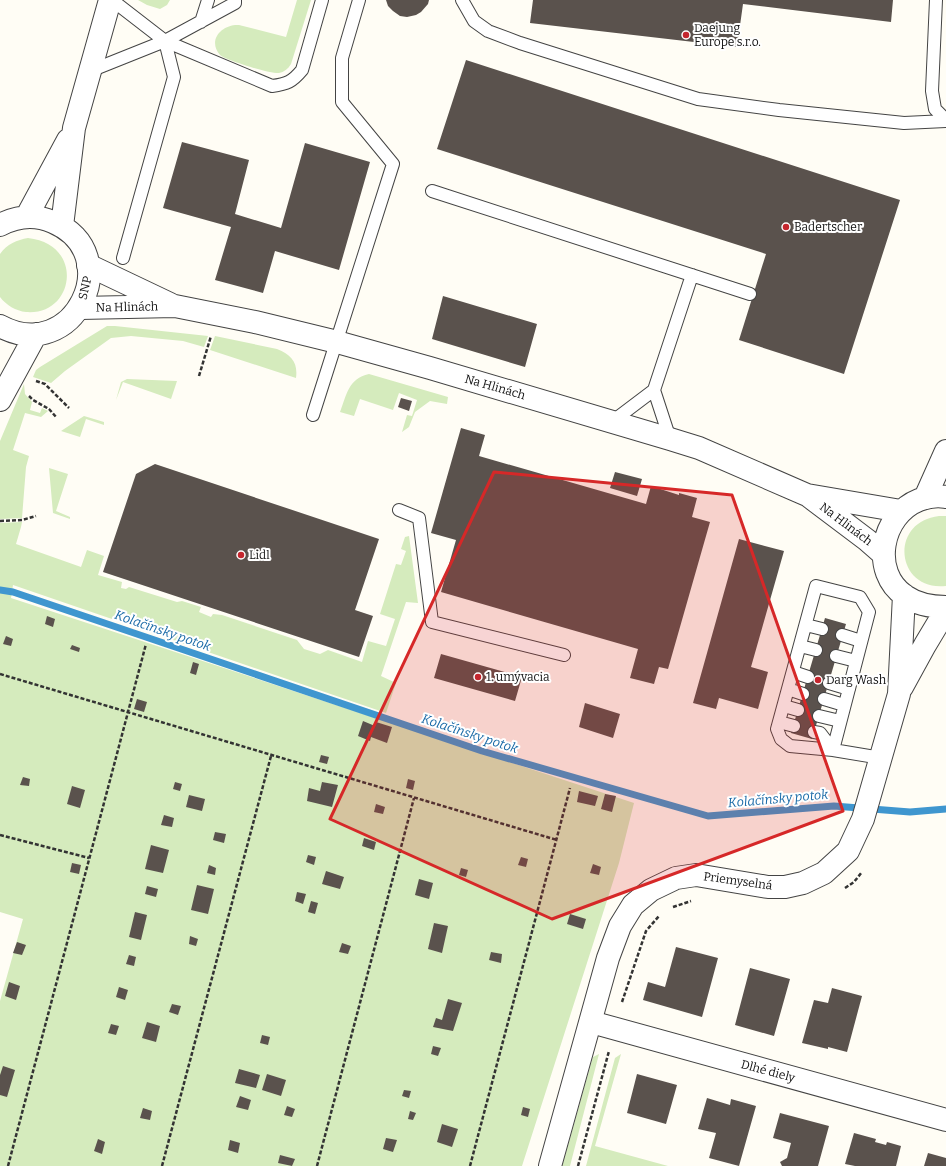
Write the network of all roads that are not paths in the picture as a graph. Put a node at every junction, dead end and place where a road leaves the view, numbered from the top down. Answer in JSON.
{"nodes":[{"id":1,"x":111,"y":0,"type":"edge"},
{"id":2,"x":208,"y":0,"type":"edge"},
{"id":3,"x":322,"y":0,"type":"edge"},
{"id":4,"x":358,"y":0,"type":"edge"},
{"id":5,"x":462,"y":0,"type":"edge"},
{"id":6,"x":936,"y":0,"type":"edge"},
{"id":7,"x":236,"y":1,"type":"edge"},
{"id":8,"x":201,"y":22,"type":"junction"},
{"id":9,"x":165,"y":41,"type":"junction"},
{"id":10,"x":90,"y":71,"type":"junction"},
{"id":11,"x":946,"y":120,"type":"edge"},
{"id":12,"x":74,"y":128,"type":"junction"},
{"id":13,"x":432,"y":190,"type":"dead end"},
{"id":14,"x":27,"y":216,"type":"junction"},
{"id":15,"x":0,"y":225,"type":"edge"},
{"id":16,"x":62,"y":226,"type":"junction"},
{"id":17,"x":123,"y":258,"type":"dead end"},
{"id":18,"x":88,"y":265,"type":"junction"},
{"id":19,"x":692,"y":275,"type":"junction"},
{"id":20,"x":750,"y":294,"type":"dead end"},
{"id":21,"x":175,"y":306,"type":"junction"},
{"id":22,"x":80,"y":308,"type":"junction"},
{"id":23,"x":0,"y":326,"type":"edge"},
{"id":24,"x":36,"y":334,"type":"junction"},
{"id":25,"x":337,"y":342,"type":"junction"},
{"id":26,"x":654,"y":390,"type":"junction"},
{"id":27,"x":0,"y":400,"type":"edge"},
{"id":28,"x":313,"y":415,"type":"dead end"},
{"id":29,"x":612,"y":422,"type":"junction"},
{"id":30,"x":670,"y":439,"type":"junction"},
{"id":31,"x":946,"y":451,"type":"edge"},
{"id":32,"x":807,"y":495,"type":"junction"},
{"id":33,"x":935,"y":498,"type":"edge"},
{"id":34,"x":399,"y":510,"type":"dead end"},
{"id":35,"x":901,"y":511,"type":"junction"},
{"id":36,"x":883,"y":554,"type":"junction"},
{"id":37,"x":904,"y":595,"type":"junction"},
{"id":38,"x":946,"y":607,"type":"edge"},
{"id":39,"x":946,"y":610,"type":"edge"},
{"id":40,"x":806,"y":625,"type":"junction"},
{"id":41,"x":822,"y":629,"type":"dead end"},
{"id":42,"x":842,"y":636,"type":"dead end"},
{"id":43,"x":861,"y":641,"type":"junction"},
{"id":44,"x":800,"y":646,"type":"junction"},
{"id":45,"x":816,"y":650,"type":"dead end"},
{"id":46,"x":564,"y":655,"type":"dead end"},
{"id":47,"x":836,"y":656,"type":"dead end"},
{"id":48,"x":856,"y":661,"type":"junction"},
{"id":49,"x":793,"y":672,"type":"junction"},
{"id":50,"x":808,"y":677,"type":"dead end"},
{"id":51,"x":829,"y":683,"type":"dead end"},
{"id":52,"x":788,"y":689,"type":"junction"},
{"id":53,"x":849,"y":689,"type":"junction"},
{"id":54,"x":803,"y":694,"type":"dead end"},
{"id":55,"x":899,"y":694,"type":"junction"},
{"id":56,"x":824,"y":699,"type":"dead end"},
{"id":57,"x":844,"y":705,"type":"junction"},
{"id":58,"x":784,"y":706,"type":"junction"},
{"id":59,"x":798,"y":710,"type":"dead end"},
{"id":60,"x":819,"y":716,"type":"dead end"},
{"id":61,"x":780,"y":722,"type":"junction"},
{"id":62,"x":840,"y":722,"type":"junction"},
{"id":63,"x":794,"y":726,"type":"dead end"},
{"id":64,"x":814,"y":732,"type":"dead end"},
{"id":65,"x":833,"y":750,"type":"junction"},
{"id":66,"x":881,"y":758,"type":"junction"},
{"id":67,"x":591,"y":1022,"type":"junction"},
{"id":68,"x":946,"y":1120,"type":"edge"},
{"id":69,"x":550,"y":1166,"type":"edge"}],
"edges":[{"from":1,"to":9,"type":"lane"},
{"from":1,"to":10,"type":"street"},
{"from":2,"to":8,"type":"lane"},
{"from":3,"to":9,"type":"lane"},
{"from":4,"to":25,"type":"lane"},
{"from":5,"to":11,"type":"lane"},
{"from":6,"to":11,"type":"lane"},
{"from":7,"to":8,"type":"lane"},
{"from":8,"to":9,"type":"lane"},
{"from":9,"to":10,"type":"lane"},
{"from":9,"to":17,"type":"lane"},
{"from":10,"to":12,"type":"street"},
{"from":12,"to":14,"type":"street"},
{"from":12,"to":16,"type":"street"},
{"from":13,"to":19,"type":"lane"},
{"from":14,"to":15,"type":"street","name":"SNP"},
{"from":14,"to":16,"type":"street","name":"SNP"},
{"from":16,"to":18,"type":"street","name":"SNP"},
{"from":18,"to":21,"type":"street","name":"Na Hlinách"},
{"from":18,"to":22,"type":"street","name":"SNP"},
{"from":19,"to":20,"type":"lane"},
{"from":19,"to":26,"type":"lane"},
{"from":21,"to":22,"type":"street","name":"Na Hlinách"},
{"from":21,"to":25,"type":"street","name":"Na Hlinách"},
{"from":22,"to":24,"type":"street","name":"SNP"},
{"from":23,"to":24,"type":"street","name":"SNP"},
{"from":24,"to":27,"type":"street"},
{"from":25,"to":28,"type":"lane"},
{"from":25,"to":29,"type":"street","name":"Na Hlinách"},
{"from":26,"to":29,"type":"lane"},
{"from":26,"to":30,"type":"lane"},
{"from":29,"to":30,"type":"street","name":"Na Hlinách"},
{"from":30,"to":32,"type":"street","name":"Na Hlinách"},
{"from":31,"to":33,"type":"street"},
{"from":32,"to":35,"type":"street","name":"Na Hlinách"},
{"from":32,"to":36,"type":"street","name":"Na Hlinách"},
{"from":33,"to":35,"type":"street"},
{"from":34,"to":46,"type":"lane"},
{"from":35,"to":36,"type":"street"},
{"from":36,"to":37,"type":"street"},
{"from":37,"to":38,"type":"street"},
{"from":37,"to":55,"type":"street","name":"Priemyselná"},
{"from":39,"to":55,"type":"street","name":"Priemyselná"},
{"from":40,"to":41,"type":"lane"},
{"from":40,"to":43,"type":"lane"},
{"from":40,"to":44,"type":"lane"},
{"from":42,"to":43,"type":"lane"},
{"from":43,"to":48,"type":"lane"},
{"from":44,"to":45,"type":"lane"},
{"from":44,"to":49,"type":"lane"},
{"from":47,"to":48,"type":"lane"},
{"from":48,"to":53,"type":"lane"},
{"from":49,"to":50,"type":"lane"},
{"from":49,"to":52,"type":"lane"},
{"from":51,"to":53,"type":"lane"},
{"from":52,"to":54,"type":"lane"},
{"from":52,"to":58,"type":"lane"},
{"from":53,"to":57,"type":"lane"},
{"from":55,"to":66,"type":"street","name":"Priemyselná"},
{"from":56,"to":57,"type":"lane"},
{"from":57,"to":62,"type":"lane"},
{"from":58,"to":59,"type":"lane"},
{"from":58,"to":61,"type":"lane"},
{"from":60,"to":62,"type":"lane"},
{"from":61,"to":63,"type":"lane"},
{"from":61,"to":65,"type":"lane"},
{"from":62,"to":65,"type":"lane"},
{"from":64,"to":65,"type":"lane"},
{"from":65,"to":66,"type":"lane"},
{"from":66,"to":67,"type":"street","name":"Priemyselná"},
{"from":67,"to":68,"type":"street","name":"Dlhé diely"},
{"from":67,"to":69,"type":"street","name":"Priemyselná"}]}
